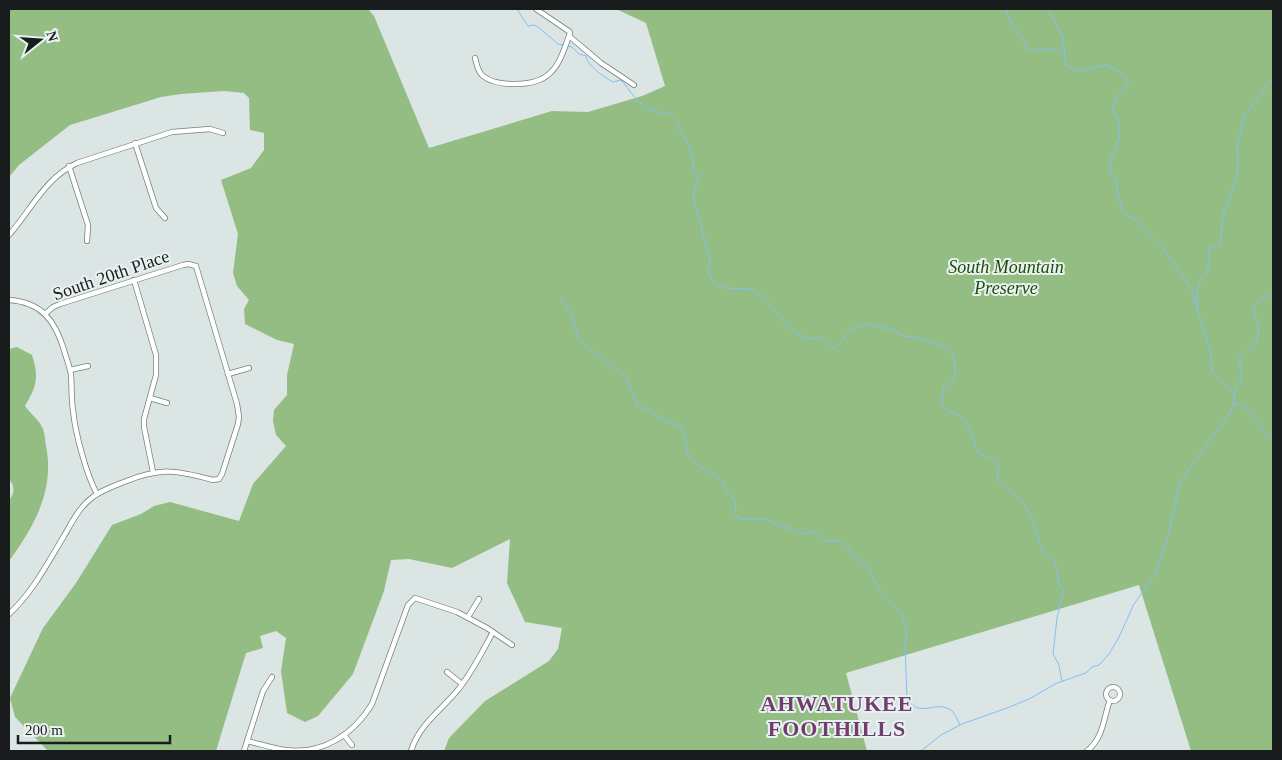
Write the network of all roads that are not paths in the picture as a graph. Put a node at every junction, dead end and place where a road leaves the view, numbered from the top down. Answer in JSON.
{"nodes":[{"id":1,"x":536,"y":9,"type":"edge"},
{"id":2,"x":569,"y":36,"type":"junction"},
{"id":3,"x":475,"y":58,"type":"dead end"},
{"id":4,"x":634,"y":85,"type":"dead end"},
{"id":5,"x":223,"y":133,"type":"dead end"},
{"id":6,"x":135,"y":143,"type":"junction"},
{"id":7,"x":69,"y":166,"type":"junction"},
{"id":8,"x":164,"y":218,"type":"dead end"},
{"id":9,"x":9,"y":235,"type":"edge"},
{"id":10,"x":87,"y":241,"type":"dead end"},
{"id":11,"x":134,"y":280,"type":"junction"},
{"id":12,"x":9,"y":300,"type":"edge"},
{"id":13,"x":45,"y":314,"type":"junction"},
{"id":14,"x":88,"y":366,"type":"dead end"},
{"id":15,"x":249,"y":368,"type":"dead end"},
{"id":16,"x":70,"y":370,"type":"junction"},
{"id":17,"x":228,"y":374,"type":"junction"},
{"id":18,"x":150,"y":398,"type":"junction"},
{"id":19,"x":167,"y":402,"type":"dead end"},
{"id":20,"x":153,"y":472,"type":"junction"},
{"id":21,"x":97,"y":494,"type":"junction"},
{"id":22,"x":479,"y":599,"type":"dead end"},
{"id":23,"x":9,"y":614,"type":"edge"},
{"id":24,"x":468,"y":617,"type":"junction"},
{"id":25,"x":493,"y":632,"type":"junction"},
{"id":26,"x":512,"y":645,"type":"dead end"},
{"id":27,"x":447,"y":672,"type":"dead end"},
{"id":28,"x":272,"y":677,"type":"dead end"},
{"id":29,"x":462,"y":684,"type":"junction"},
{"id":30,"x":1110,"y":700,"type":"dead end"},
{"id":31,"x":344,"y":735,"type":"junction"},
{"id":32,"x":247,"y":741,"type":"junction"},
{"id":33,"x":352,"y":745,"type":"dead end"},
{"id":34,"x":244,"y":751,"type":"edge"},
{"id":35,"x":411,"y":751,"type":"edge"},
{"id":36,"x":1087,"y":751,"type":"edge"}],
"edges":[{"from":1,"to":2,"type":"street"},
{"from":2,"to":3,"type":"street"},
{"from":2,"to":4,"type":"street"},
{"from":5,"to":6,"type":"street"},
{"from":6,"to":7,"type":"street"},
{"from":6,"to":8,"type":"street"},
{"from":7,"to":9,"type":"street"},
{"from":7,"to":10,"type":"street"},
{"from":11,"to":13,"type":"street","name":"South 20th Place"},
{"from":11,"to":17,"type":"street","name":"South 20th Place"},
{"from":11,"to":18,"type":"street"},
{"from":12,"to":13,"type":"street","name":"South 20th Place"},
{"from":13,"to":16,"type":"street"},
{"from":14,"to":16,"type":"street"},
{"from":15,"to":17,"type":"street"},
{"from":16,"to":21,"type":"street"},
{"from":17,"to":20,"type":"street"},
{"from":18,"to":19,"type":"street"},
{"from":18,"to":20,"type":"street"},
{"from":20,"to":21,"type":"street"},
{"from":21,"to":23,"type":"street"},
{"from":22,"to":24,"type":"street"},
{"from":24,"to":25,"type":"street"},
{"from":24,"to":31,"type":"street"},
{"from":25,"to":26,"type":"street"},
{"from":25,"to":29,"type":"street"},
{"from":27,"to":29,"type":"street"},
{"from":28,"to":32,"type":"street"},
{"from":29,"to":35,"type":"street"},
{"from":30,"to":36,"type":"street"},
{"from":31,"to":32,"type":"street"},
{"from":31,"to":33,"type":"street"},
{"from":32,"to":34,"type":"street"}]}
